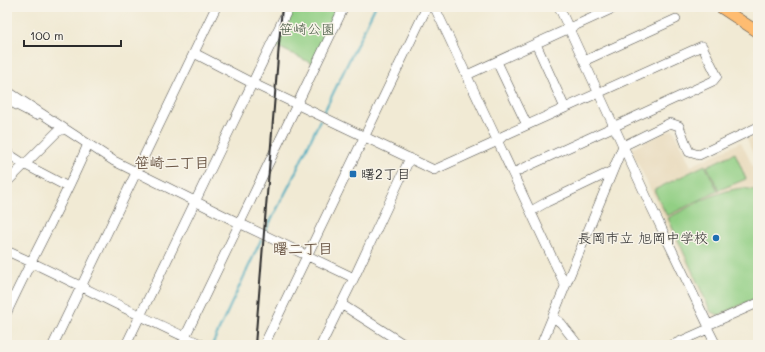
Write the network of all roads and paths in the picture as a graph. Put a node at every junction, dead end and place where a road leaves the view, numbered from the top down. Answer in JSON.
{"nodes":[{"id":1,"x":216,"y":7,"type":"edge"},
{"id":2,"x":289,"y":7,"type":"edge"},
{"id":3,"x":344,"y":7,"type":"edge"},
{"id":4,"x":427,"y":7,"type":"edge"},
{"id":5,"x":433,"y":7,"type":"edge"},
{"id":6,"x":559,"y":7,"type":"edge"},
{"id":7,"x":616,"y":7,"type":"edge"},
{"id":8,"x":722,"y":7,"type":"edge"},
{"id":9,"x":676,"y":19,"type":"dead end"},
{"id":10,"x":569,"y":28,"type":"junction"},
{"id":11,"x":758,"y":32,"type":"edge"},
{"id":12,"x":536,"y":44,"type":"junction"},
{"id":13,"x":194,"y":53,"type":"junction"},
{"id":14,"x":584,"y":61,"type":"junction"},
{"id":15,"x":497,"y":62,"type":"junction"},
{"id":16,"x":467,"y":75,"type":"junction"},
{"id":17,"x":252,"y":83,"type":"junction"},
{"id":18,"x":7,"y":91,"type":"edge"},
{"id":19,"x":599,"y":92,"type":"junction"},
{"id":20,"x":7,"y":100,"type":"edge"},
{"id":21,"x":297,"y":104,"type":"junction"},
{"id":22,"x":565,"y":108,"type":"junction"},
{"id":23,"x":56,"y":122,"type":"junction"},
{"id":24,"x":527,"y":125,"type":"junction"},
{"id":25,"x":614,"y":127,"type":"junction"},
{"id":26,"x":758,"y":127,"type":"edge"},
{"id":27,"x":64,"y":129,"type":"junction"},
{"id":28,"x":365,"y":136,"type":"junction"},
{"id":29,"x":498,"y":140,"type":"junction"},
{"id":30,"x":88,"y":144,"type":"junction"},
{"id":31,"x":623,"y":146,"type":"junction"},
{"id":32,"x":7,"y":154,"type":"edge"},
{"id":33,"x":410,"y":158,"type":"junction"},
{"id":34,"x":24,"y":164,"type":"junction"},
{"id":35,"x":612,"y":171,"type":"junction"},
{"id":36,"x":136,"y":172,"type":"junction"},
{"id":37,"x":513,"y":173,"type":"junction"},
{"id":38,"x":7,"y":182,"type":"edge"},
{"id":39,"x":68,"y":187,"type":"junction"},
{"id":40,"x":195,"y":201,"type":"junction"},
{"id":41,"x":531,"y":211,"type":"junction"},
{"id":42,"x":241,"y":224,"type":"junction"},
{"id":43,"x":7,"y":251,"type":"edge"},
{"id":44,"x":307,"y":256,"type":"junction"},
{"id":45,"x":31,"y":261,"type":"junction"},
{"id":46,"x":354,"y":278,"type":"junction"},
{"id":47,"x":565,"y":285,"type":"junction"},
{"id":48,"x":81,"y":286,"type":"junction"},
{"id":49,"x":10,"y":297,"type":"edge"},
{"id":50,"x":758,"y":303,"type":"edge"},
{"id":51,"x":341,"y":304,"type":"junction"},
{"id":52,"x":7,"y":312,"type":"edge"},
{"id":53,"x":140,"y":316,"type":"junction"},
{"id":54,"x":553,"y":317,"type":"junction"},
{"id":55,"x":708,"y":327,"type":"junction"},
{"id":56,"x":183,"y":341,"type":"edge"},
{"id":57,"x":53,"y":345,"type":"edge"},
{"id":58,"x":126,"y":345,"type":"edge"},
{"id":59,"x":203,"y":345,"type":"edge"},
{"id":60,"x":264,"y":345,"type":"edge"},
{"id":61,"x":321,"y":345,"type":"edge"},
{"id":62,"x":405,"y":345,"type":"edge"},
{"id":63,"x":541,"y":345,"type":"edge"},
{"id":64,"x":578,"y":345,"type":"edge"},
{"id":65,"x":672,"y":345,"type":"edge"},
{"id":66,"x":716,"y":345,"type":"edge"}],
"edges":[{"from":1,"to":13,"type":"street"},
{"from":2,"to":17,"type":"street"},
{"from":3,"to":21,"type":"street"},
{"from":4,"to":28,"type":"street"},
{"from":5,"to":16,"type":"street"},
{"from":6,"to":10,"type":"street"},
{"from":7,"to":10,"type":"street"},
{"from":8,"to":11,"type":"main road"},
{"from":9,"to":14,"type":"street"},
{"from":10,"to":12,"type":"street"},
{"from":10,"to":14,"type":"street"},
{"from":12,"to":15,"type":"street"},
{"from":12,"to":22,"type":"street"},
{"from":13,"to":17,"type":"street"},
{"from":13,"to":36,"type":"street"},
{"from":14,"to":19,"type":"street"},
{"from":15,"to":16,"type":"street"},
{"from":15,"to":24,"type":"street"},
{"from":16,"to":29,"type":"street"},
{"from":17,"to":21,"type":"street"},
{"from":17,"to":40,"type":"street"},
{"from":18,"to":23,"type":"street"},
{"from":19,"to":22,"type":"street"},
{"from":19,"to":25,"type":"street"},
{"from":19,"to":25,"type":"street"},
{"from":20,"to":23,"type":"street"},
{"from":21,"to":28,"type":"street"},
{"from":21,"to":42,"type":"street"},
{"from":22,"to":24,"type":"street"},
{"from":23,"to":27,"type":"street"},
{"from":24,"to":29,"type":"street"},
{"from":25,"to":31,"type":"street"},
{"from":25,"to":37,"type":"street"},
{"from":26,"to":31,"type":"street"},
{"from":27,"to":30,"type":"street"},
{"from":27,"to":34,"type":"street"},
{"from":28,"to":33,"type":"street"},
{"from":28,"to":44,"type":"street"},
{"from":29,"to":33,"type":"street"},
{"from":29,"to":37,"type":"street"},
{"from":30,"to":36,"type":"street"},
{"from":30,"to":39,"type":"street"},
{"from":31,"to":35,"type":"street"},
{"from":31,"to":55,"type":"street"},
{"from":32,"to":34,"type":"street"},
{"from":33,"to":46,"type":"street"},
{"from":34,"to":38,"type":"street"},
{"from":34,"to":39,"type":"street"},
{"from":35,"to":41,"type":"street"},
{"from":35,"to":47,"type":"street"},
{"from":36,"to":40,"type":"street"},
{"from":36,"to":48,"type":"street"},
{"from":37,"to":41,"type":"street"},
{"from":39,"to":45,"type":"street"},
{"from":40,"to":42,"type":"street"},
{"from":40,"to":53,"type":"street"},
{"from":41,"to":47,"type":"street"},
{"from":42,"to":44,"type":"street"},
{"from":42,"to":56,"type":"street"},
{"from":43,"to":45,"type":"street"},
{"from":44,"to":46,"type":"street"},
{"from":44,"to":60,"type":"street"},
{"from":45,"to":48,"type":"street"},
{"from":45,"to":49,"type":"street"},
{"from":46,"to":51,"type":"street"},
{"from":47,"to":54,"type":"street"},
{"from":48,"to":53,"type":"street"},
{"from":48,"to":57,"type":"street"},
{"from":49,"to":52,"type":"street"},
{"from":50,"to":55,"type":"street"},
{"from":51,"to":61,"type":"street"},
{"from":51,"to":62,"type":"street"},
{"from":53,"to":56,"type":"street"},
{"from":53,"to":58,"type":"street"},
{"from":54,"to":63,"type":"street"},
{"from":54,"to":64,"type":"street"},
{"from":55,"to":65,"type":"street"},
{"from":55,"to":66,"type":"street"},
{"from":56,"to":59,"type":"street"}]}
